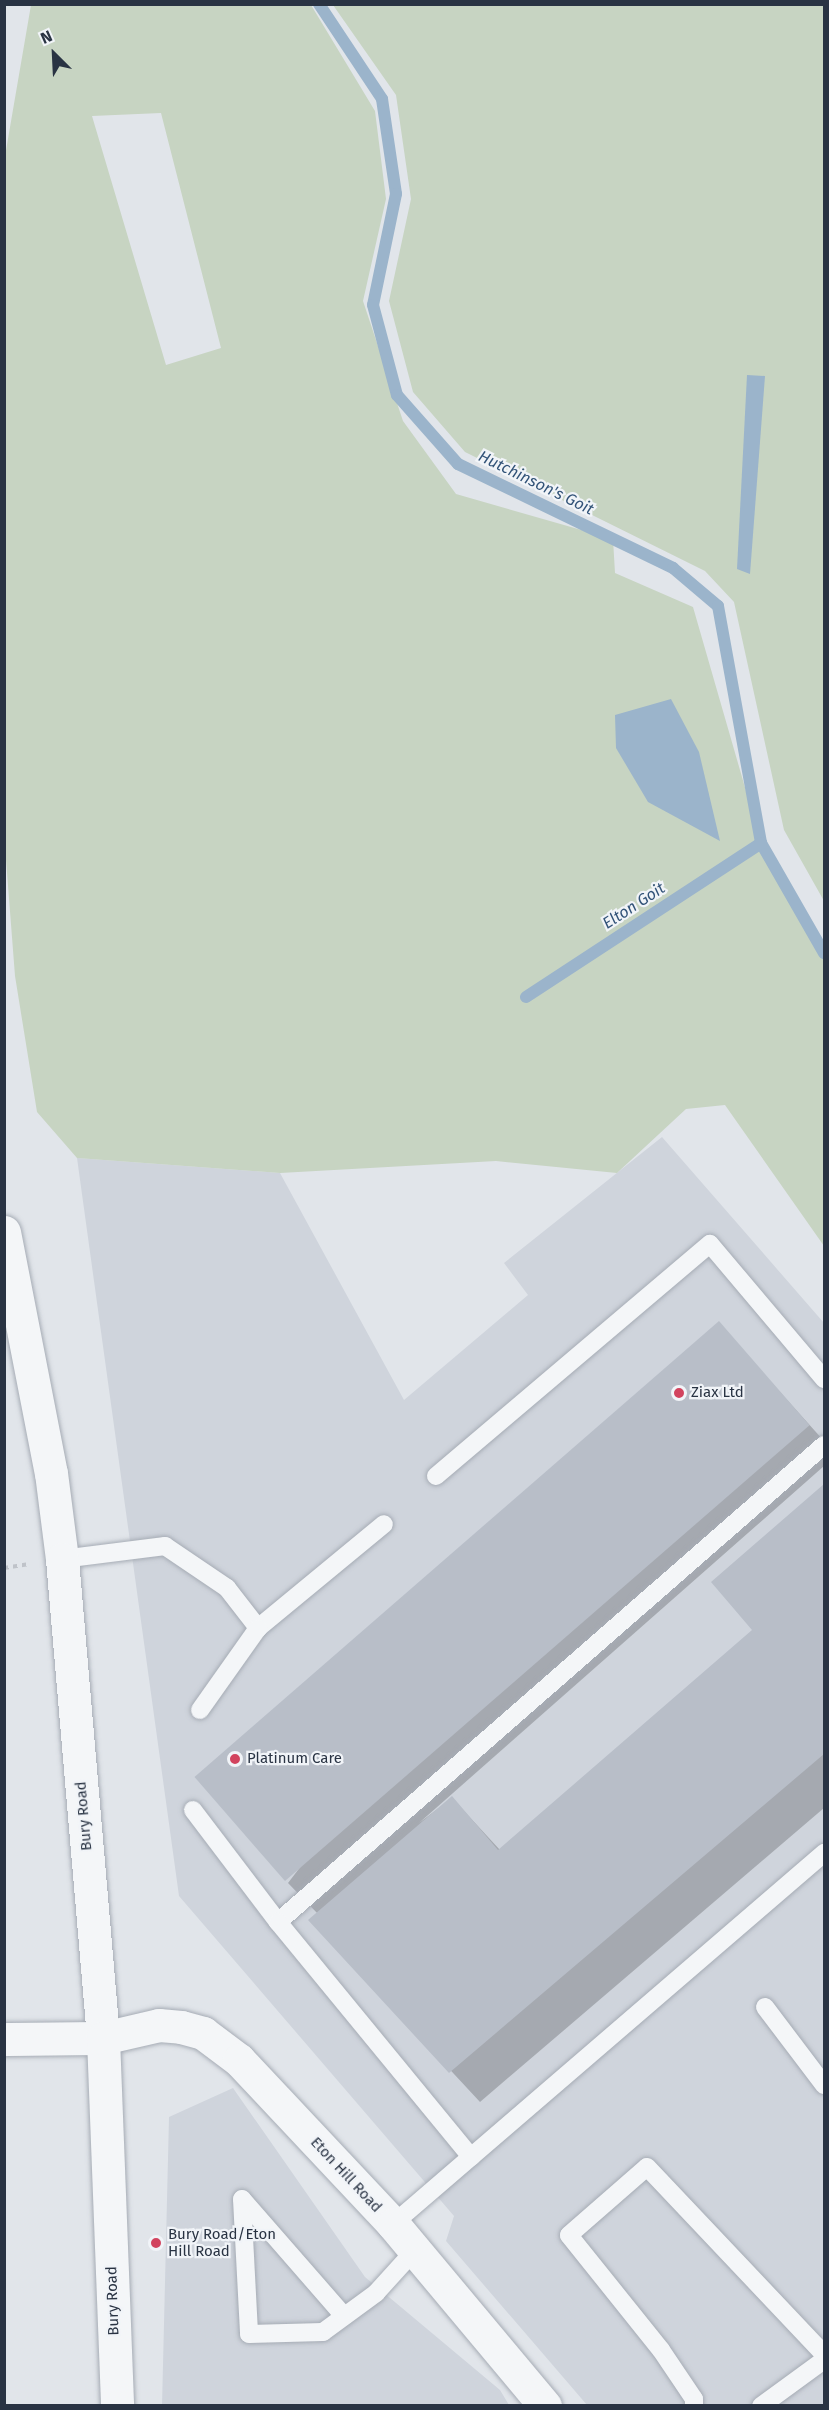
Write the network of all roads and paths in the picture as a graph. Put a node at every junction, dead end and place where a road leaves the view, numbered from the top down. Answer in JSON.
{"nodes":[{"id":1,"x":4,"y":1232,"type":"edge"},
{"id":2,"x":825,"y":1379,"type":"edge"},
{"id":3,"x":825,"y":1445,"type":"edge"},
{"id":4,"x":436,"y":1476,"type":"dead end"},
{"id":5,"x":384,"y":1524,"type":"dead end"},
{"id":6,"x":62,"y":1559,"type":"junction"},
{"id":7,"x":258,"y":1628,"type":"junction"},
{"id":8,"x":200,"y":1710,"type":"dead end"},
{"id":9,"x":194,"y":1810,"type":"dead end"},
{"id":10,"x":825,"y":1854,"type":"edge"},
{"id":11,"x":278,"y":1922,"type":"junction"},
{"id":12,"x":765,"y":2007,"type":"dead end"},
{"id":13,"x":103,"y":2038,"type":"junction"},
{"id":14,"x":4,"y":2039,"type":"edge"},
{"id":15,"x":825,"y":2085,"type":"edge"},
{"id":16,"x":471,"y":2157,"type":"junction"},
{"id":17,"x":393,"y":2224,"type":"junction"},
{"id":18,"x":415,"y":2250,"type":"junction"},
{"id":19,"x":344,"y":2316,"type":"junction"},
{"id":20,"x":825,"y":2354,"type":"edge"},
{"id":21,"x":825,"y":2360,"type":"edge"},
{"id":22,"x":117,"y":2406,"type":"edge"},
{"id":23,"x":545,"y":2406,"type":"edge"},
{"id":24,"x":694,"y":2406,"type":"edge"},
{"id":25,"x":761,"y":2406,"type":"edge"}],
"edges":[{"from":1,"to":6,"type":"street","name":"Bury Road"},
{"from":2,"to":4,"type":"lane"},
{"from":3,"to":11,"type":"lane"},
{"from":5,"to":7,"type":"lane"},
{"from":6,"to":7,"type":"lane"},
{"from":6,"to":13,"type":"street","name":"Bury Road"},
{"from":7,"to":8,"type":"lane"},
{"from":9,"to":11,"type":"lane"},
{"from":10,"to":16,"type":"lane"},
{"from":11,"to":16,"type":"lane"},
{"from":12,"to":15,"type":"lane"},
{"from":13,"to":14,"type":"street","name":"Eton Hill Road"},
{"from":13,"to":17,"type":"street","name":"Eton Hill Road"},
{"from":13,"to":22,"type":"street","name":"Bury Road"},
{"from":16,"to":17,"type":"lane"},
{"from":17,"to":18,"type":"street","name":"Eton Hill Road"},
{"from":18,"to":19,"type":"lane"},
{"from":18,"to":23,"type":"street","name":"Eton Hill Road"},
{"from":19,"to":19,"type":"lane"},
{"from":20,"to":24,"type":"lane"},
{"from":21,"to":25,"type":"lane"}]}
